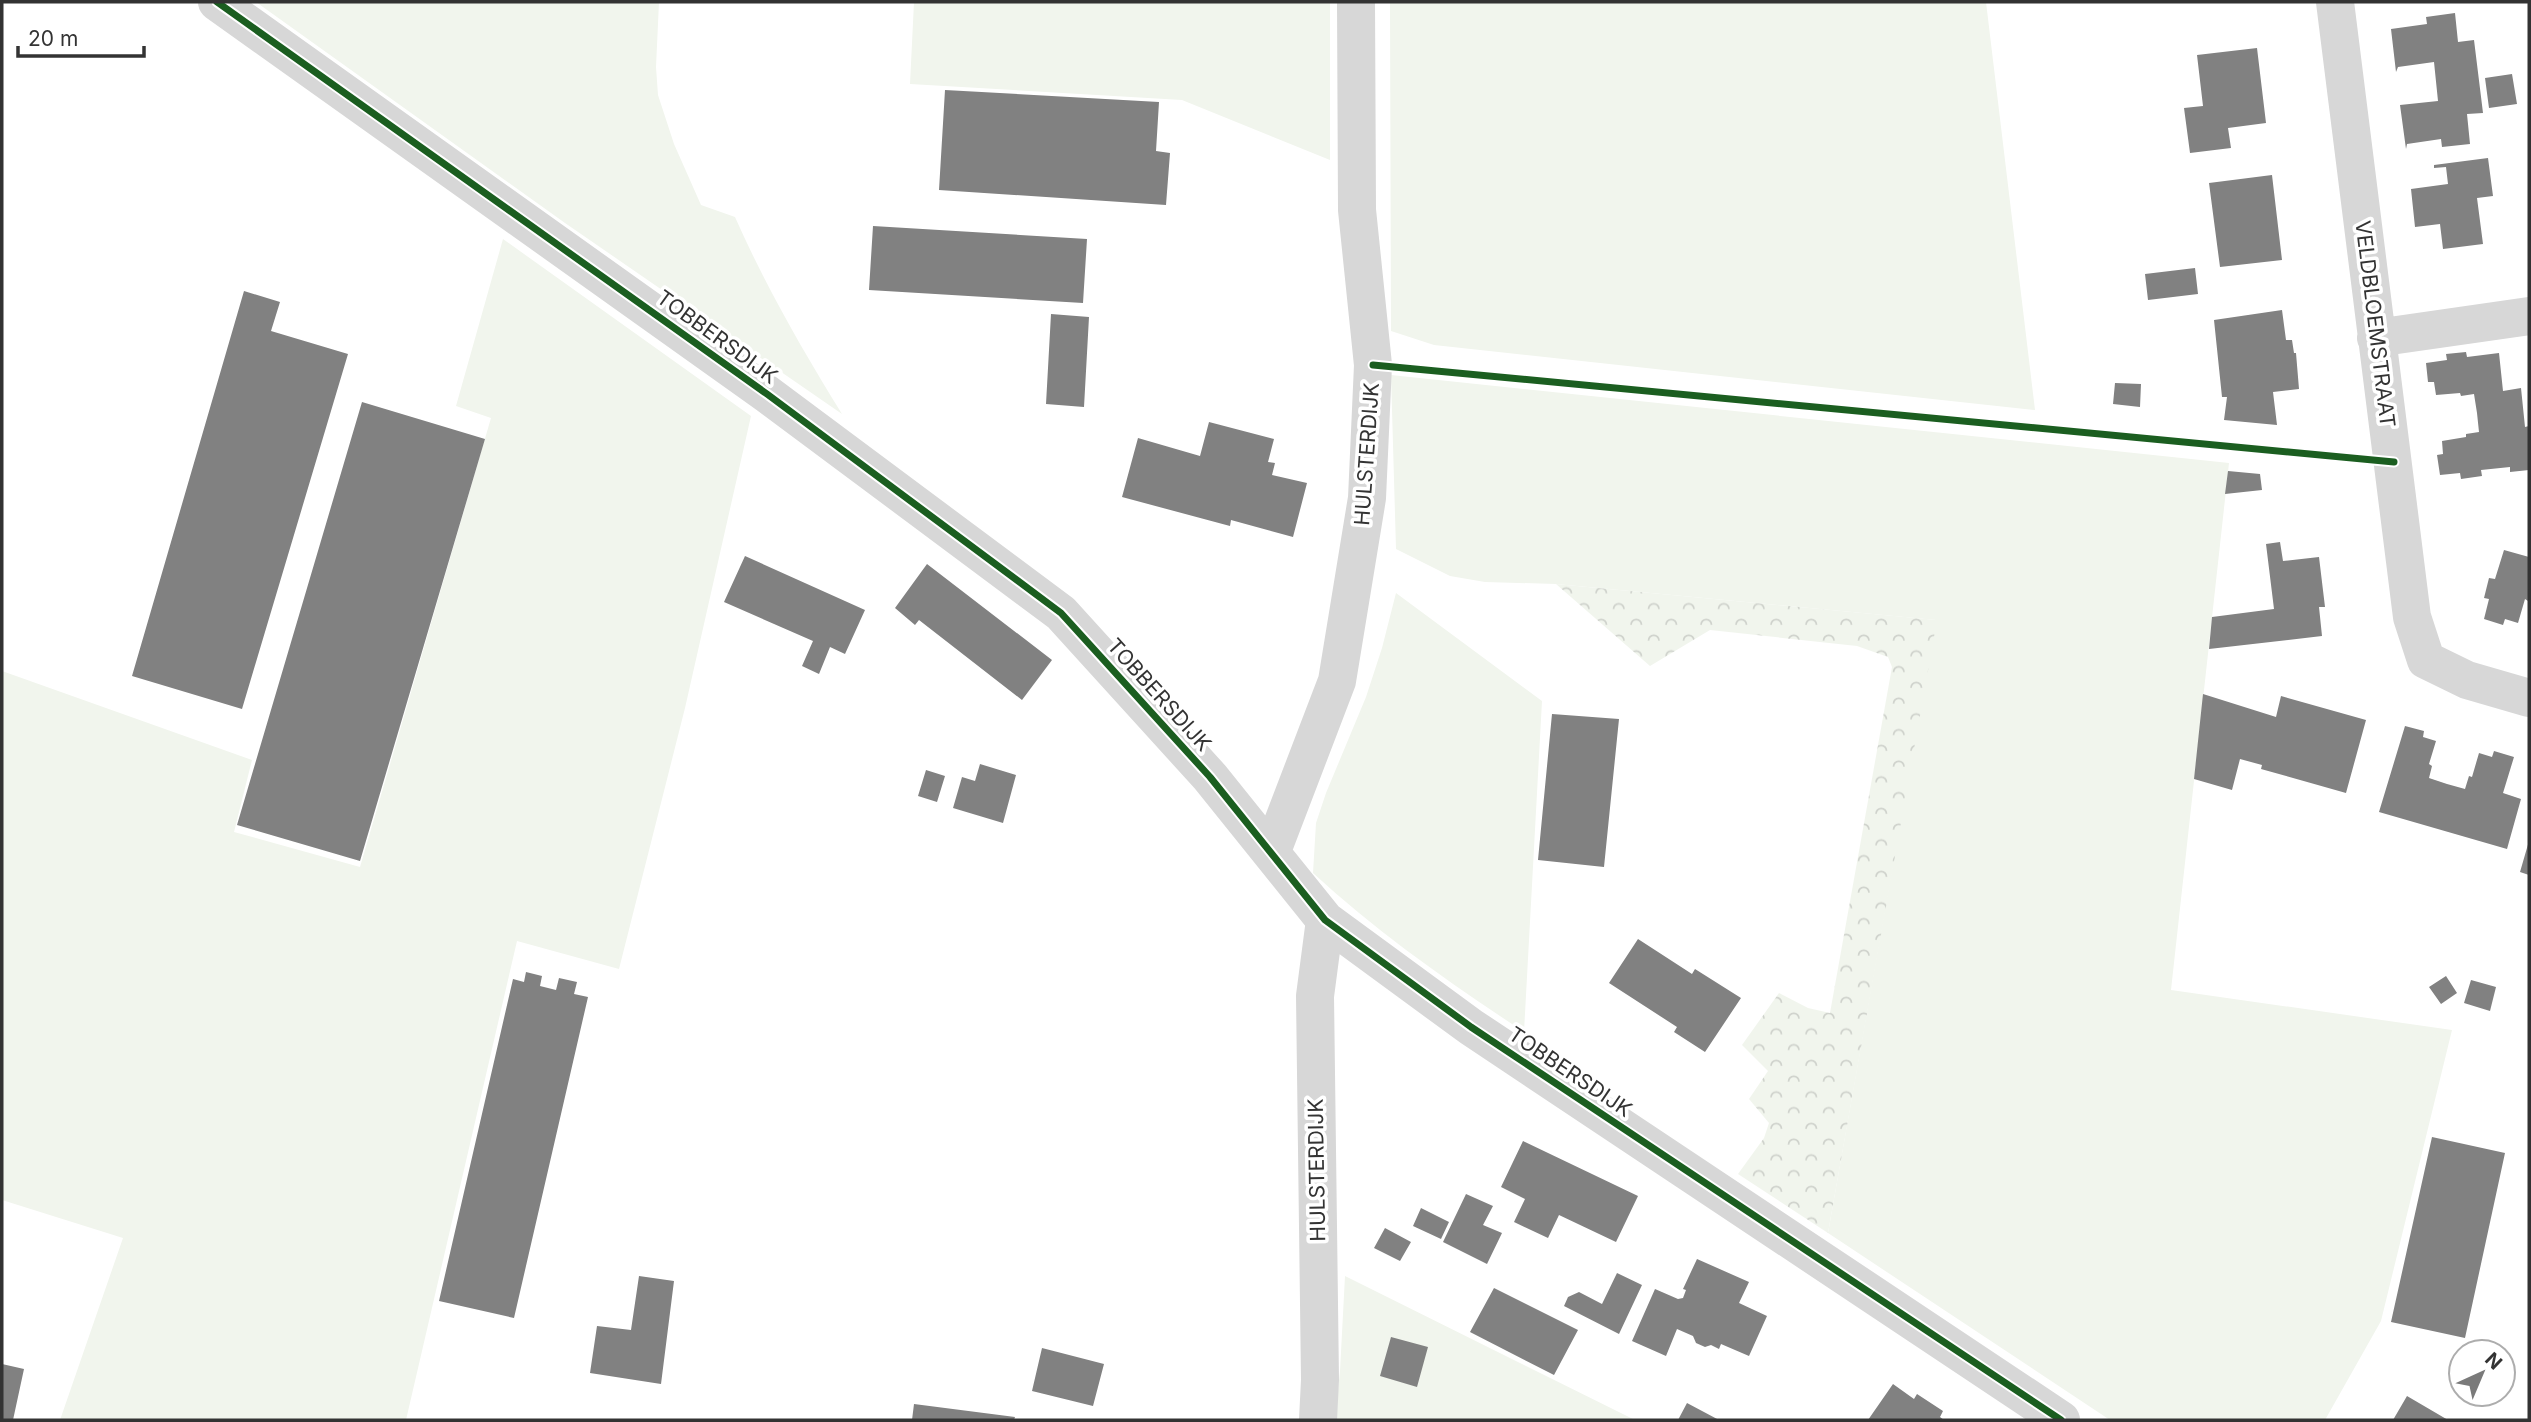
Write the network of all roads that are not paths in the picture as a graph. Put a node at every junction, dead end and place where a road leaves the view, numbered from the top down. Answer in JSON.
{"nodes":[{"id":1,"x":217,"y":2,"type":"edge"},
{"id":2,"x":1356,"y":2,"type":"edge"},
{"id":3,"x":2335,"y":2,"type":"edge"},
{"id":4,"x":2529,"y":316,"type":"edge"},
{"id":5,"x":2376,"y":338,"type":"junction"},
{"id":6,"x":2529,"y":698,"type":"edge"},
{"id":7,"x":1272,"y":851,"type":"junction"},
{"id":8,"x":1325,"y":920,"type":"junction"},
{"id":9,"x":2046,"y":1416,"type":"edge"},
{"id":10,"x":1318,"y":1420,"type":"edge"}],
"edges":[{"from":1,"to":7,"type":"street","name":"TOBBERSDIJK"},
{"from":2,"to":7,"type":"street","name":"HULSTERDIJK"},
{"from":3,"to":5,"type":"street","name":"VELDBLOEMSTRAAT"},
{"from":4,"to":5,"type":"street"},
{"from":5,"to":6,"type":"street","name":"VELDBLOEMSTRAAT"},
{"from":7,"to":8,"type":"street","name":"TOBBERSDIJK"},
{"from":8,"to":9,"type":"street","name":"TOBBERSDIJK"},
{"from":8,"to":10,"type":"street","name":"HULSTERDIJK"}]}
